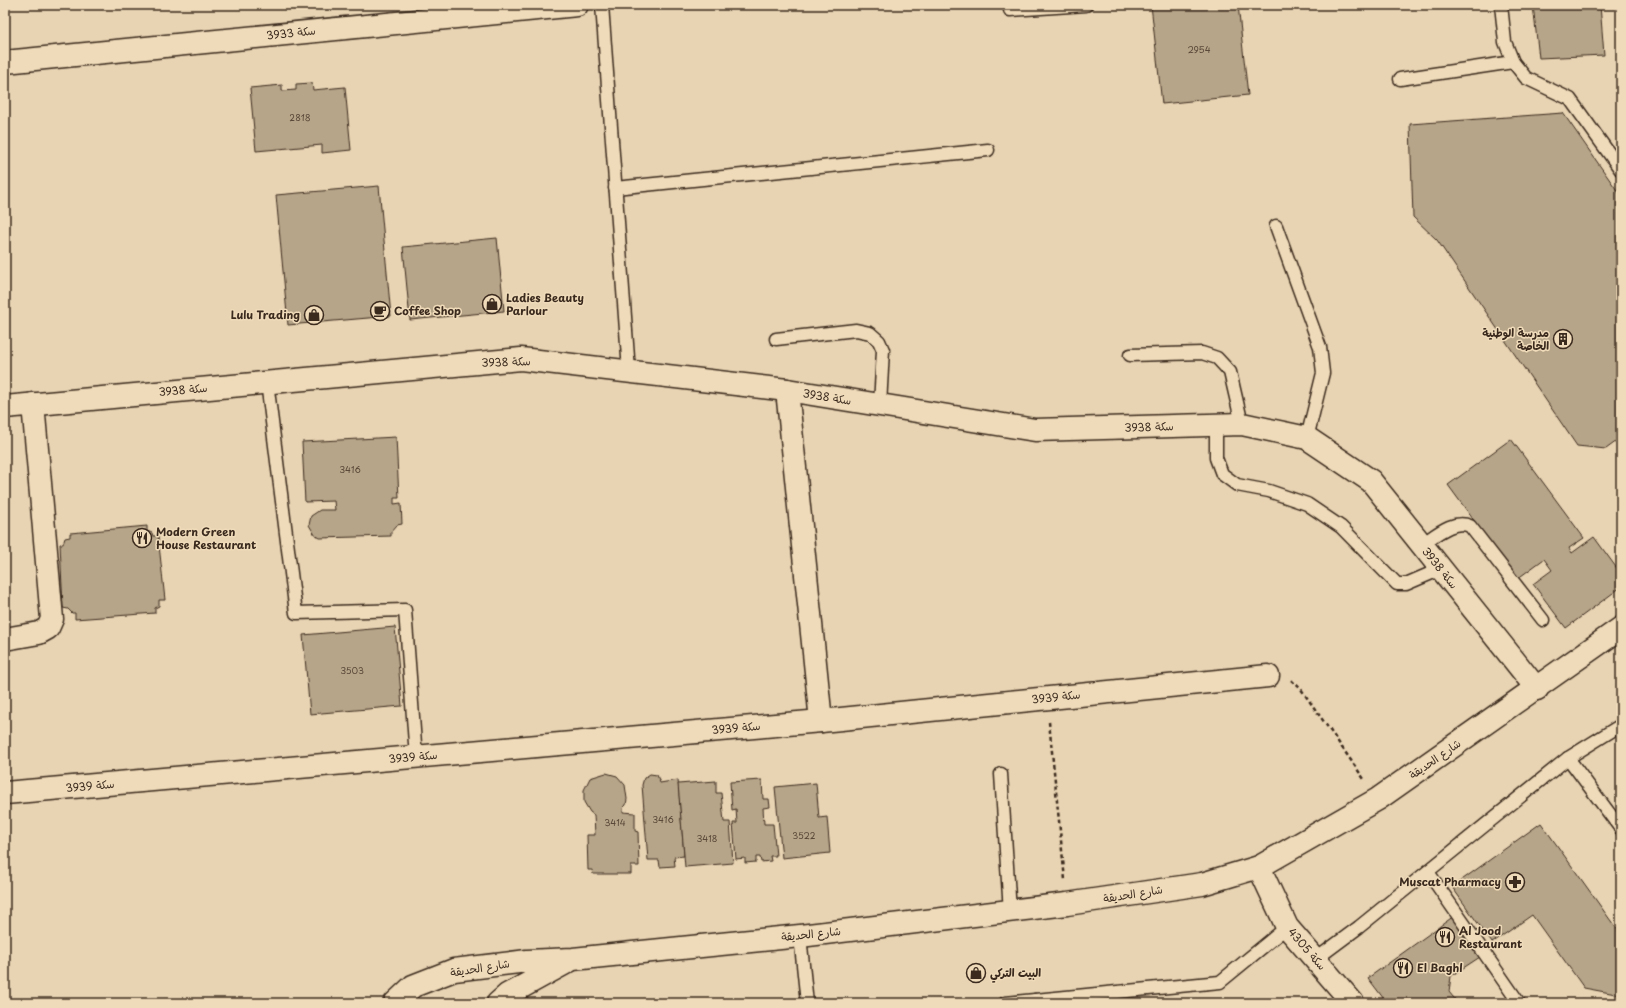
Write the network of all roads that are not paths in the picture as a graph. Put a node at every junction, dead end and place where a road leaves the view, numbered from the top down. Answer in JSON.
{"nodes":[{"id":1,"x":577,"y":5,"type":"edge"},
{"id":2,"x":602,"y":5,"type":"edge"},
{"id":3,"x":1086,"y":5,"type":"edge"},
{"id":4,"x":1501,"y":5,"type":"edge"},
{"id":5,"x":1010,"y":10,"type":"dead end"},
{"id":6,"x":5,"y":62,"type":"edge"},
{"id":7,"x":1513,"y":62,"type":"junction"},
{"id":8,"x":1400,"y":79,"type":"dead end"},
{"id":9,"x":988,"y":150,"type":"dead end"},
{"id":10,"x":1621,"y":170,"type":"edge"},
{"id":11,"x":616,"y":188,"type":"junction"},
{"id":12,"x":1276,"y":226,"type":"dead end"},
{"id":13,"x":776,"y":339,"type":"dead end"},
{"id":14,"x":1130,"y":355,"type":"dead end"},
{"id":15,"x":629,"y":371,"type":"junction"},
{"id":16,"x":267,"y":382,"type":"junction"},
{"id":17,"x":786,"y":390,"type":"junction"},
{"id":18,"x":33,"y":404,"type":"junction"},
{"id":19,"x":880,"y":405,"type":"junction"},
{"id":20,"x":5,"y":407,"type":"edge"},
{"id":21,"x":1242,"y":424,"type":"junction"},
{"id":22,"x":1216,"y":425,"type":"junction"},
{"id":23,"x":1306,"y":438,"type":"junction"},
{"id":24,"x":1422,"y":544,"type":"junction"},
{"id":25,"x":1441,"y":569,"type":"junction"},
{"id":26,"x":1543,"y":620,"type":"dead end"},
{"id":27,"x":1621,"y":628,"type":"edge"},
{"id":28,"x":5,"y":639,"type":"edge"},
{"id":29,"x":1268,"y":676,"type":"road end"},
{"id":30,"x":1537,"y":688,"type":"junction"},
{"id":31,"x":821,"y":720,"type":"junction"},
{"id":32,"x":1621,"y":725,"type":"edge"},
{"id":33,"x":416,"y":757,"type":"junction"},
{"id":34,"x":1568,"y":758,"type":"junction"},
{"id":35,"x":1001,"y":774,"type":"dead end"},
{"id":36,"x":5,"y":793,"type":"edge"},
{"id":37,"x":1621,"y":829,"type":"edge"},
{"id":38,"x":1259,"y":867,"type":"junction"},
{"id":39,"x":1428,"y":872,"type":"junction"},
{"id":40,"x":1010,"y":912,"type":"junction"},
{"id":41,"x":1287,"y":927,"type":"junction"},
{"id":42,"x":800,"y":936,"type":"junction"},
{"id":43,"x":573,"y":958,"type":"junction"},
{"id":44,"x":1316,"y":959,"type":"junction"},
{"id":45,"x":1036,"y":1002,"type":"edge"},
{"id":46,"x":1350,"y":1002,"type":"edge"},
{"id":47,"x":395,"y":1003,"type":"edge"},
{"id":48,"x":498,"y":1003,"type":"edge"},
{"id":49,"x":807,"y":1003,"type":"edge"},
{"id":50,"x":1005,"y":1003,"type":"edge"},
{"id":51,"x":1519,"y":1003,"type":"edge"}],
"edges":[{"from":1,"to":6,"type":"street","name":"سكة 3933"},
{"from":2,"to":11,"type":"lane"},
{"from":3,"to":5,"type":"lane"},
{"from":4,"to":7,"type":"lane"},
{"from":7,"to":8,"type":"lane"},
{"from":7,"to":10,"type":"lane"},
{"from":9,"to":11,"type":"lane"},
{"from":11,"to":15,"type":"lane"},
{"from":12,"to":23,"type":"lane"},
{"from":13,"to":19,"type":"lane"},
{"from":14,"to":21,"type":"lane"},
{"from":15,"to":16,"type":"street","name":"سكة 3938"},
{"from":15,"to":17,"type":"street","name":"سكة 3938"},
{"from":16,"to":18,"type":"street","name":"سكة 3938"},
{"from":16,"to":33,"type":"lane"},
{"from":17,"to":19,"type":"street","name":"سكة 3938"},
{"from":17,"to":31,"type":"street"},
{"from":18,"to":20,"type":"street","name":"سكة 3938"},
{"from":18,"to":28,"type":"street"},
{"from":19,"to":22,"type":"street","name":"سكة 3938"},
{"from":21,"to":22,"type":"street","name":"سكة 3938"},
{"from":21,"to":23,"type":"street","name":"سكة 3938"},
{"from":22,"to":25,"type":"lane"},
{"from":23,"to":24,"type":"street","name":"سكة 3938"},
{"from":24,"to":25,"type":"street","name":"سكة 3938"},
{"from":24,"to":26,"type":"lane"},
{"from":25,"to":30,"type":"street","name":"سكة 3938"},
{"from":27,"to":30,"type":"street","name":"شارع الحديقة"},
{"from":29,"to":31,"type":"street","name":"سكة 3939"},
{"from":30,"to":38,"type":"street","name":"شارع الحديقة"},
{"from":31,"to":33,"type":"street","name":"سكة 3939"},
{"from":32,"to":34,"type":"lane"},
{"from":33,"to":36,"type":"street","name":"سكة 3939"},
{"from":34,"to":37,"type":"lane"},
{"from":34,"to":39,"type":"lane"},
{"from":35,"to":40,"type":"lane"},
{"from":38,"to":40,"type":"street","name":"شارع الحديقة"},
{"from":38,"to":41,"type":"street","name":"سكة 4305"},
{"from":39,"to":44,"type":"lane"},
{"from":39,"to":51,"type":"lane"},
{"from":40,"to":42,"type":"street","name":"شارع الحديقة"},
{"from":41,"to":44,"type":"street","name":"سكة 4305"},
{"from":41,"to":45,"type":"lane"},
{"from":42,"to":43,"type":"street","name":"شارع الحديقة"},
{"from":42,"to":49,"type":"lane"},
{"from":43,"to":47,"type":"street","name":"شارع الحديقة"},
{"from":43,"to":48,"type":"street","name":"شارع الحديقة"},
{"from":44,"to":46,"type":"street","name":"سكة 4305"},
{"from":45,"to":50,"type":"lane"}]}
